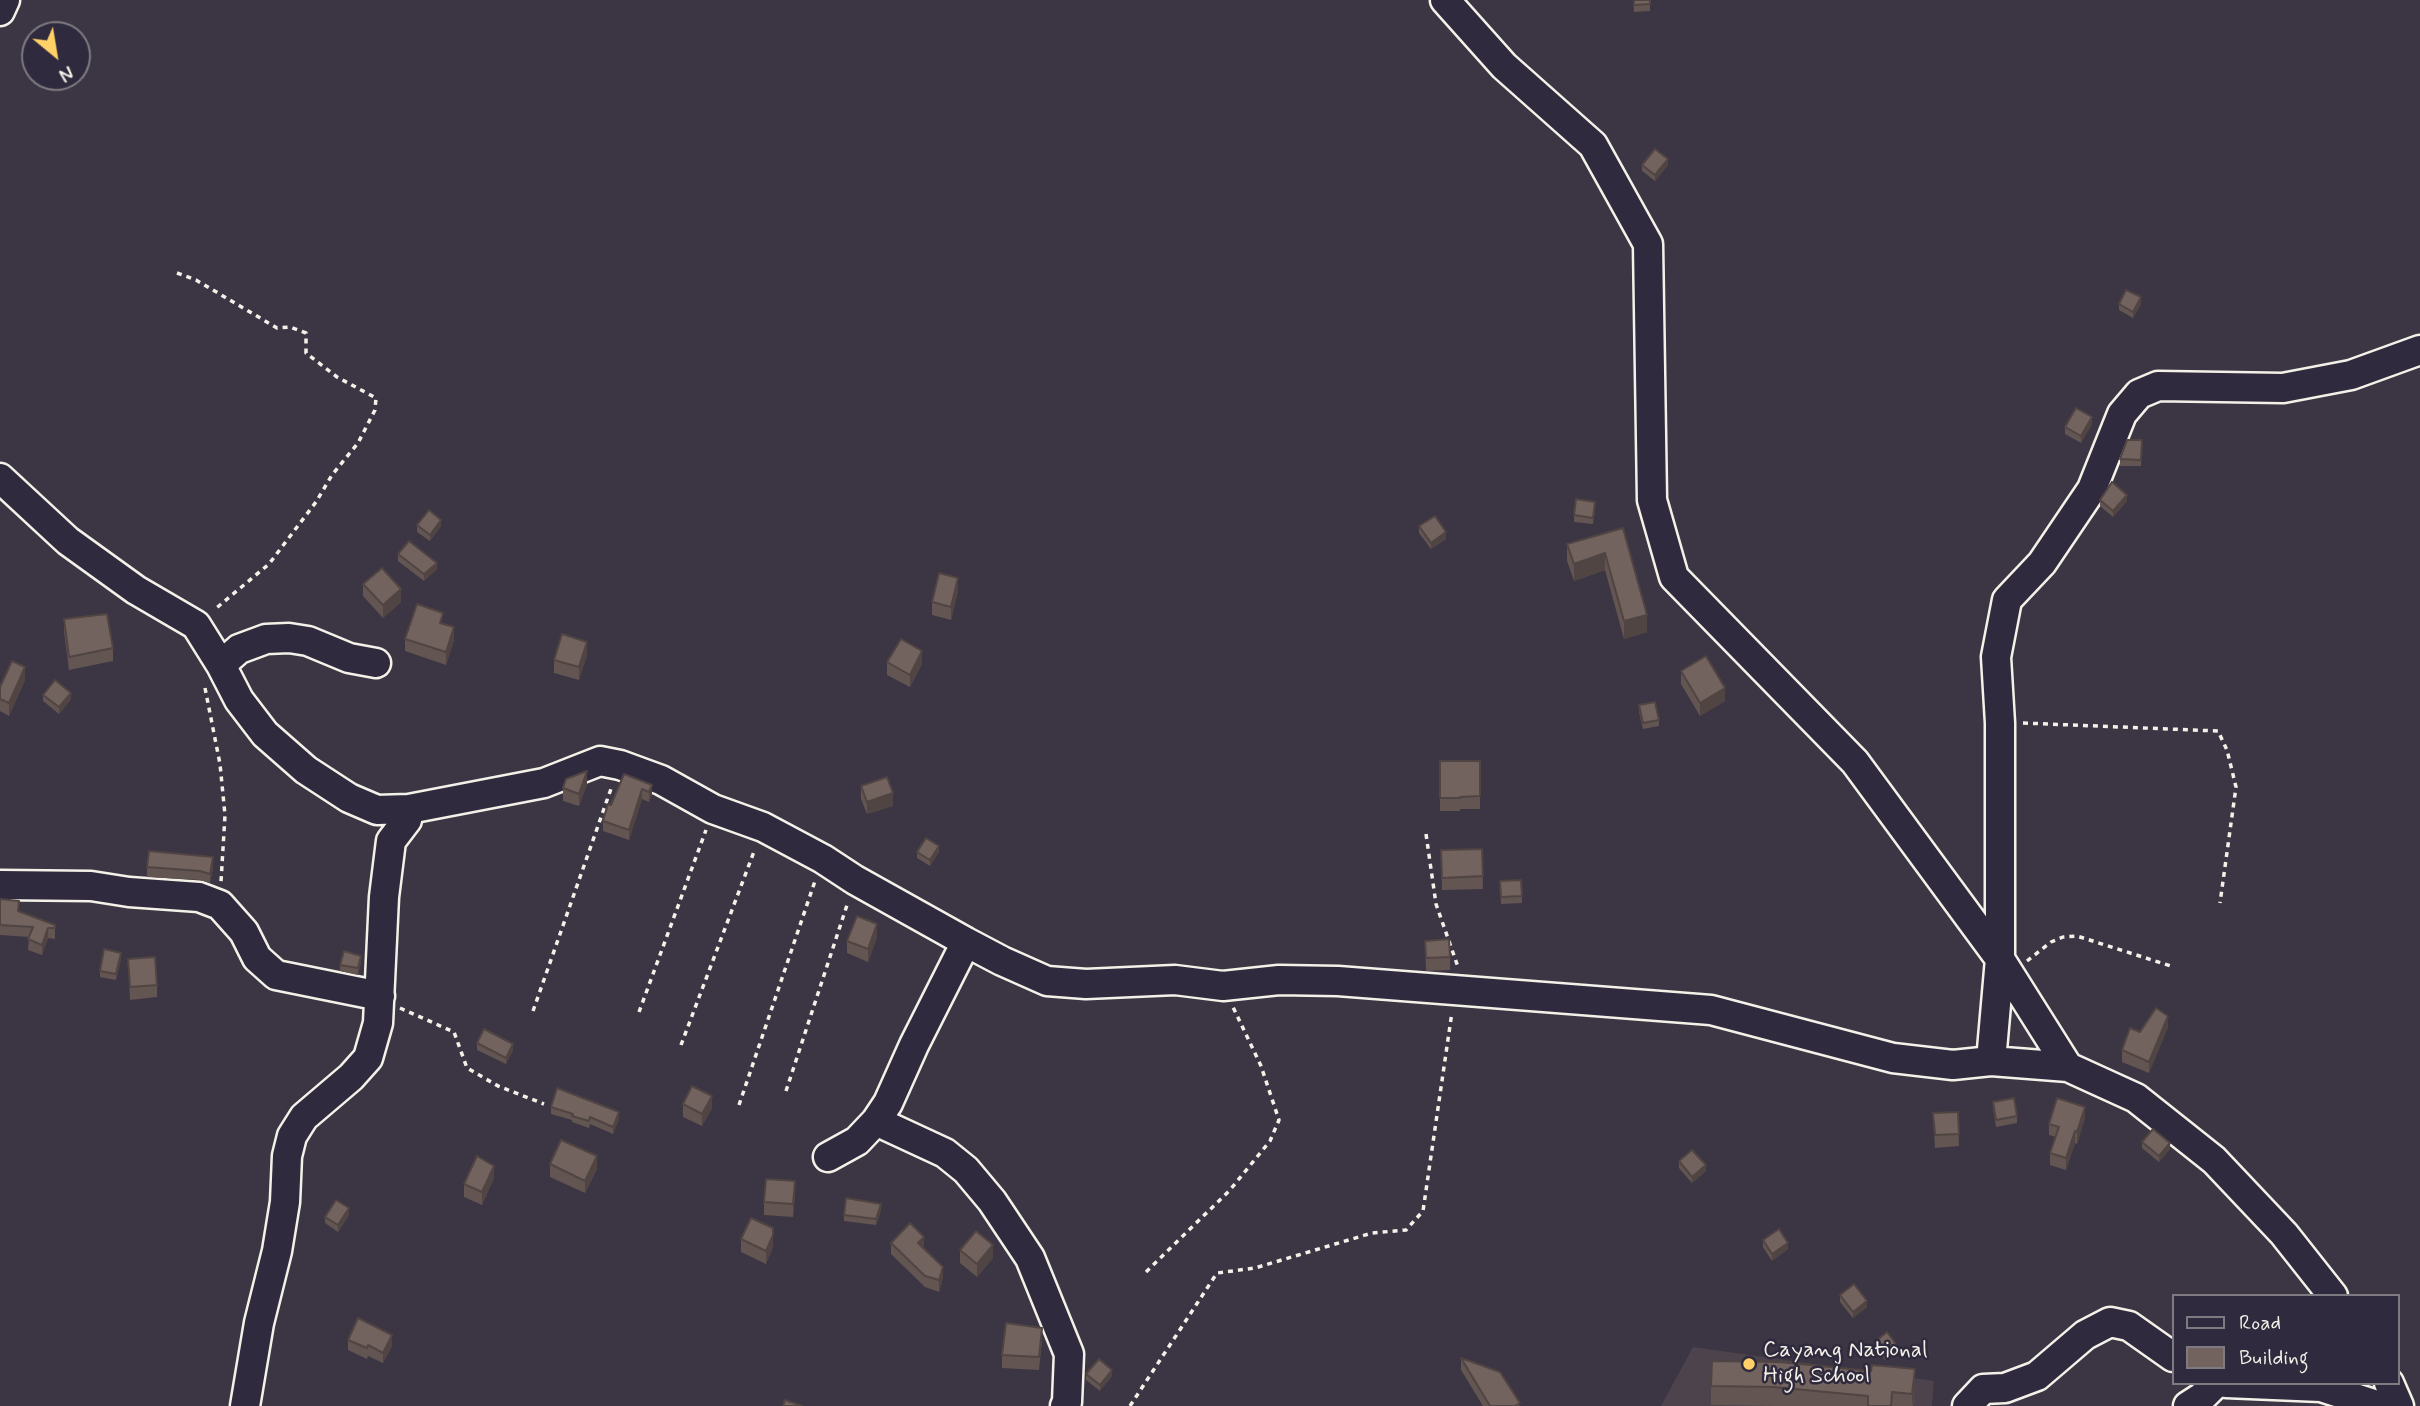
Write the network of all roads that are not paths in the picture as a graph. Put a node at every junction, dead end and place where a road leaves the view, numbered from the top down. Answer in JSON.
{"nodes":[{"id":1,"x":5,"y":0,"type":"edge"},
{"id":2,"x":1445,"y":0,"type":"edge"},
{"id":3,"x":0,"y":10,"type":"edge"},
{"id":4,"x":2420,"y":350,"type":"edge"},
{"id":5,"x":0,"y":478,"type":"edge"},
{"id":6,"x":376,"y":663,"type":"dead end"},
{"id":7,"x":212,"y":672,"type":"junction"},
{"id":8,"x":409,"y":809,"type":"junction"},
{"id":9,"x":0,"y":885,"type":"edge"},
{"id":10,"x":966,"y":942,"type":"junction"},
{"id":11,"x":2005,"y":967,"type":"junction"},
{"id":12,"x":380,"y":996,"type":"junction"},
{"id":13,"x":1991,"y":1061,"type":"junction"},
{"id":14,"x":2068,"y":1067,"type":"junction"},
{"id":15,"x":876,"y":1121,"type":"junction"},
{"id":16,"x":828,"y":1157,"type":"dead end"},
{"id":17,"x":2331,"y":1294,"type":"edge"},
{"id":18,"x":2172,"y":1356,"type":"edge"},
{"id":19,"x":2214,"y":1385,"type":"edge"},
{"id":20,"x":2274,"y":1385,"type":"edge"},
{"id":21,"x":2390,"y":1385,"type":"edge"},
{"id":22,"x":245,"y":1406,"type":"edge"},
{"id":23,"x":1065,"y":1406,"type":"edge"},
{"id":24,"x":1967,"y":1406,"type":"edge"},
{"id":25,"x":2188,"y":1406,"type":"edge"},
{"id":26,"x":2380,"y":1406,"type":"edge"},
{"id":27,"x":2399,"y":1406,"type":"edge"}],
"edges":[{"from":1,"to":3,"type":"street"},
{"from":2,"to":11,"type":"street"},
{"from":4,"to":11,"type":"street"},
{"from":5,"to":7,"type":"street"},
{"from":6,"to":7,"type":"street"},
{"from":7,"to":8,"type":"street"},
{"from":8,"to":10,"type":"street"},
{"from":8,"to":12,"type":"street"},
{"from":9,"to":12,"type":"street"},
{"from":10,"to":13,"type":"street"},
{"from":10,"to":15,"type":"street"},
{"from":11,"to":13,"type":"street"},
{"from":11,"to":14,"type":"street"},
{"from":12,"to":22,"type":"street"},
{"from":13,"to":14,"type":"street"},
{"from":14,"to":17,"type":"street"},
{"from":15,"to":16,"type":"street"},
{"from":15,"to":23,"type":"street"},
{"from":18,"to":24,"type":"street"},
{"from":19,"to":25,"type":"street"},
{"from":20,"to":26,"type":"street"},
{"from":21,"to":27,"type":"street"}]}
